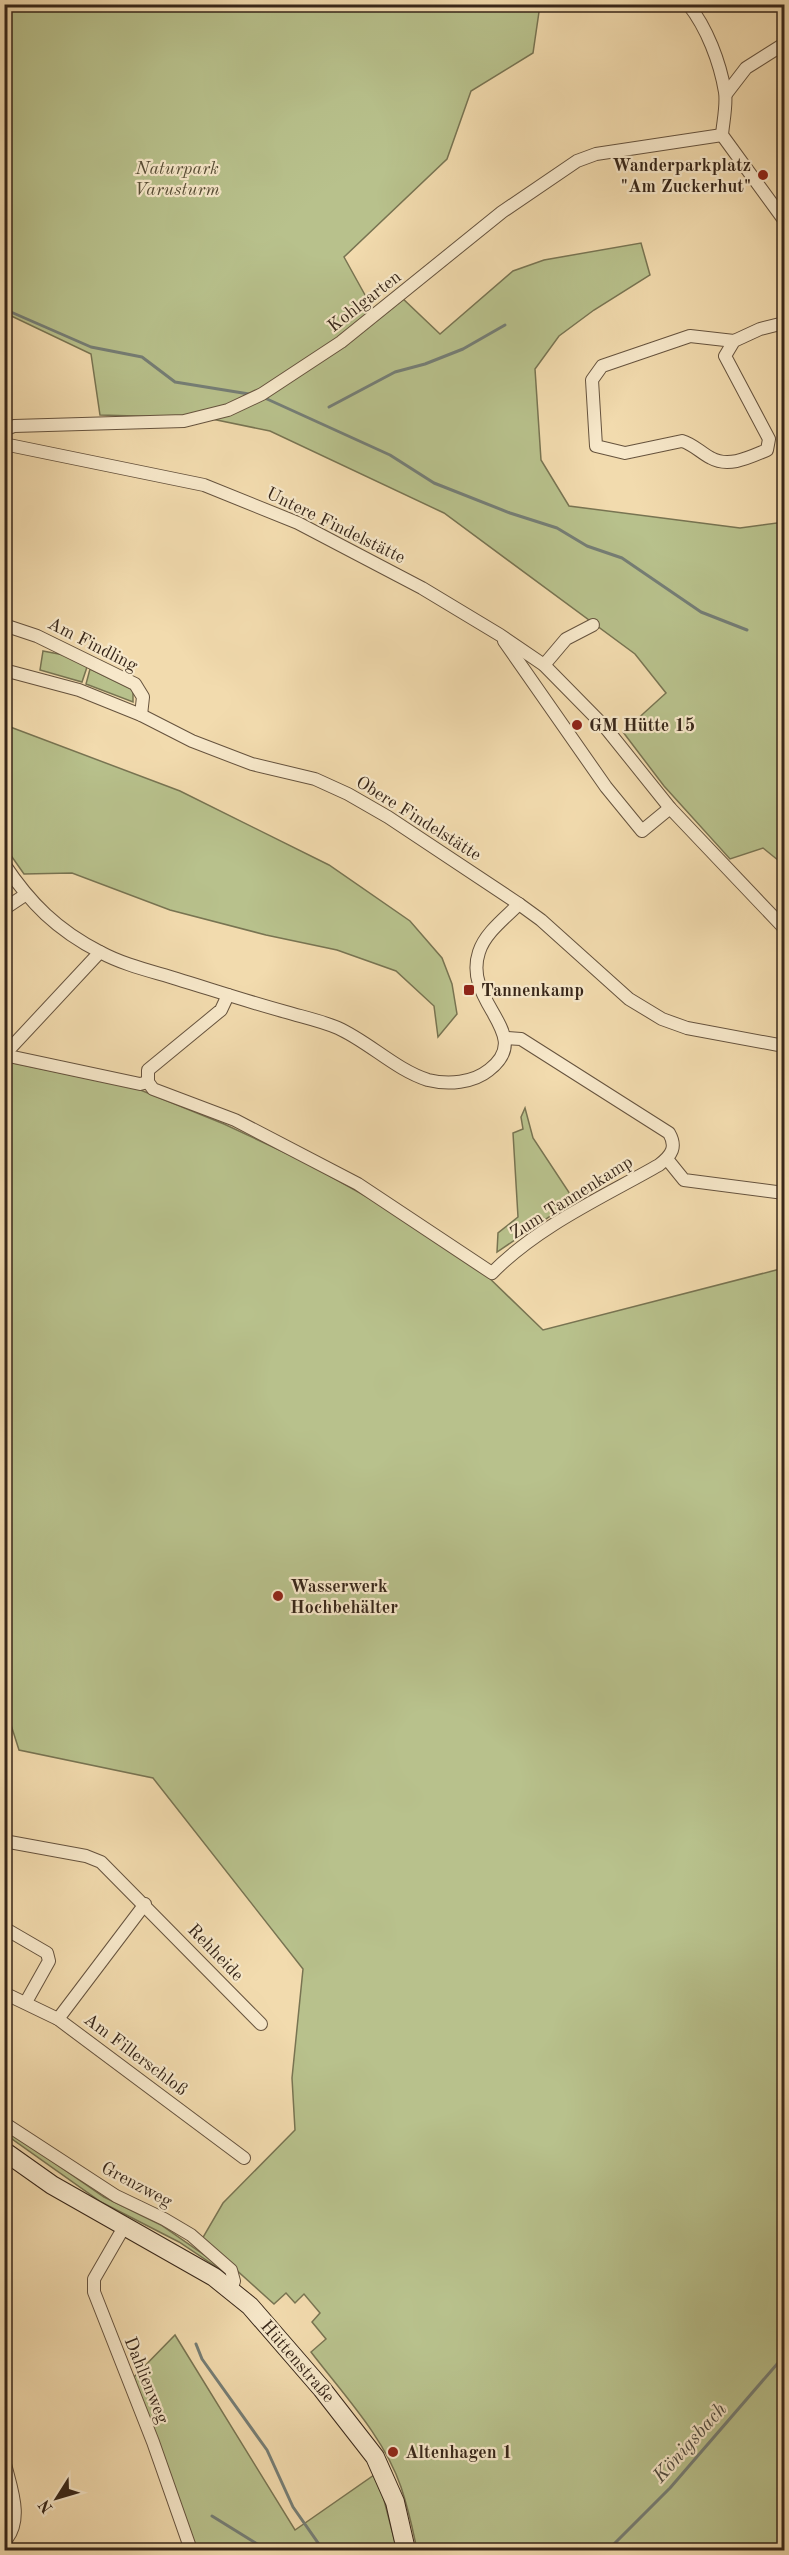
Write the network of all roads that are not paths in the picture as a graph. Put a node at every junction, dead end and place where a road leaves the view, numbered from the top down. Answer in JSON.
{"nodes":[{"id":1,"x":688,"y":4,"type":"edge"},
{"id":2,"x":784,"y":44,"type":"edge"},
{"id":3,"x":726,"y":94,"type":"junction"},
{"id":4,"x":722,"y":135,"type":"junction"},
{"id":5,"x":784,"y":220,"type":"edge"},
{"id":6,"x":784,"y":323,"type":"edge"},
{"id":7,"x":734,"y":341,"type":"junction"},
{"id":8,"x":4,"y":430,"type":"edge"},
{"id":9,"x":4,"y":444,"type":"edge"},
{"id":10,"x":4,"y":625,"type":"edge"},
{"id":11,"x":592,"y":625,"type":"dead end"},
{"id":12,"x":500,"y":635,"type":"junction"},
{"id":13,"x":544,"y":665,"type":"junction"},
{"id":14,"x":4,"y":670,"type":"edge"},
{"id":15,"x":141,"y":715,"type":"junction"},
{"id":16,"x":670,"y":808,"type":"junction"},
{"id":17,"x":4,"y":864,"type":"edge"},
{"id":18,"x":25,"y":895,"type":"junction"},
{"id":19,"x":519,"y":904,"type":"junction"},
{"id":20,"x":4,"y":909,"type":"edge"},
{"id":21,"x":784,"y":927,"type":"edge"},
{"id":22,"x":100,"y":952,"type":"junction"},
{"id":23,"x":228,"y":995,"type":"junction"},
{"id":24,"x":506,"y":1038,"type":"junction"},
{"id":25,"x":784,"y":1046,"type":"edge"},
{"id":26,"x":4,"y":1055,"type":"edge"},
{"id":27,"x":148,"y":1082,"type":"junction"},
{"id":28,"x":667,"y":1159,"type":"junction"},
{"id":29,"x":784,"y":1193,"type":"edge"},
{"id":30,"x":4,"y":1841,"type":"edge"},
{"id":31,"x":145,"y":1904,"type":"junction"},
{"id":32,"x":4,"y":1929,"type":"edge"},
{"id":33,"x":4,"y":1993,"type":"edge"},
{"id":34,"x":26,"y":2002,"type":"junction"},
{"id":35,"x":58,"y":2019,"type":"junction"},
{"id":36,"x":261,"y":2024,"type":"dead end"},
{"id":37,"x":4,"y":2123,"type":"edge"},
{"id":38,"x":4,"y":2151,"type":"edge"},
{"id":39,"x":244,"y":2158,"type":"dead end"},
{"id":40,"x":124,"y":2227,"type":"junction"},
{"id":41,"x":231,"y":2290,"type":"junction"},
{"id":42,"x":4,"y":2460,"type":"edge"},
{"id":43,"x":4,"y":2542,"type":"edge"},
{"id":44,"x":191,"y":2550,"type":"edge"},
{"id":45,"x":406,"y":2550,"type":"edge"}],
"edges":[{"from":1,"to":3,"type":"street"},
{"from":2,"to":3,"type":"street"},
{"from":3,"to":4,"type":"street"},
{"from":4,"to":5,"type":"street"},
{"from":4,"to":8,"type":"street","name":"Kohlgarten"},
{"from":6,"to":7,"type":"street"},
{"from":7,"to":7,"type":"street"},
{"from":9,"to":12,"type":"street","name":"Untere Findelstätte"},
{"from":10,"to":15,"type":"street","name":"Am Findling"},
{"from":11,"to":13,"type":"street"},
{"from":12,"to":13,"type":"street","name":"Untere Findelstätte"},
{"from":12,"to":16,"type":"street","name":"Untere Findelstätte"},
{"from":13,"to":16,"type":"street","name":"Untere Findelstätte"},
{"from":14,"to":15,"type":"street","name":"Obere Findelstätte"},
{"from":15,"to":19,"type":"street","name":"Obere Findelstätte"},
{"from":16,"to":21,"type":"street","name":"Untere Findelstätte"},
{"from":17,"to":18,"type":"street"},
{"from":18,"to":20,"type":"street"},
{"from":18,"to":22,"type":"street"},
{"from":19,"to":24,"type":"street"},
{"from":19,"to":25,"type":"street","name":"Obere Findelstätte"},
{"from":22,"to":23,"type":"street"},
{"from":22,"to":26,"type":"street","name":"Zum Tannenkamp"},
{"from":23,"to":24,"type":"street"},
{"from":23,"to":27,"type":"street"},
{"from":24,"to":28,"type":"street"},
{"from":26,"to":27,"type":"street","name":"Zum Tannenkamp"},
{"from":27,"to":28,"type":"street","name":"Zum Tannenkamp"},
{"from":28,"to":29,"type":"street"},
{"from":30,"to":31,"type":"street","name":"Rehheide"},
{"from":31,"to":35,"type":"street"},
{"from":31,"to":36,"type":"street","name":"Rehheide"},
{"from":32,"to":34,"type":"street"},
{"from":33,"to":34,"type":"street","name":"Am Fillerschloß"},
{"from":34,"to":35,"type":"street","name":"Am Fillerschloß"},
{"from":35,"to":39,"type":"street","name":"Am Fillerschloß"},
{"from":37,"to":41,"type":"street","name":"Grenzweg"},
{"from":38,"to":40,"type":"main road","name":"Hüttenstraße"},
{"from":40,"to":41,"type":"main road","name":"Hüttenstraße"},
{"from":40,"to":44,"type":"street","name":"Dahlienweg"},
{"from":41,"to":45,"type":"main road","name":"Hüttenstraße"},
{"from":42,"to":43,"type":"street"}]}
